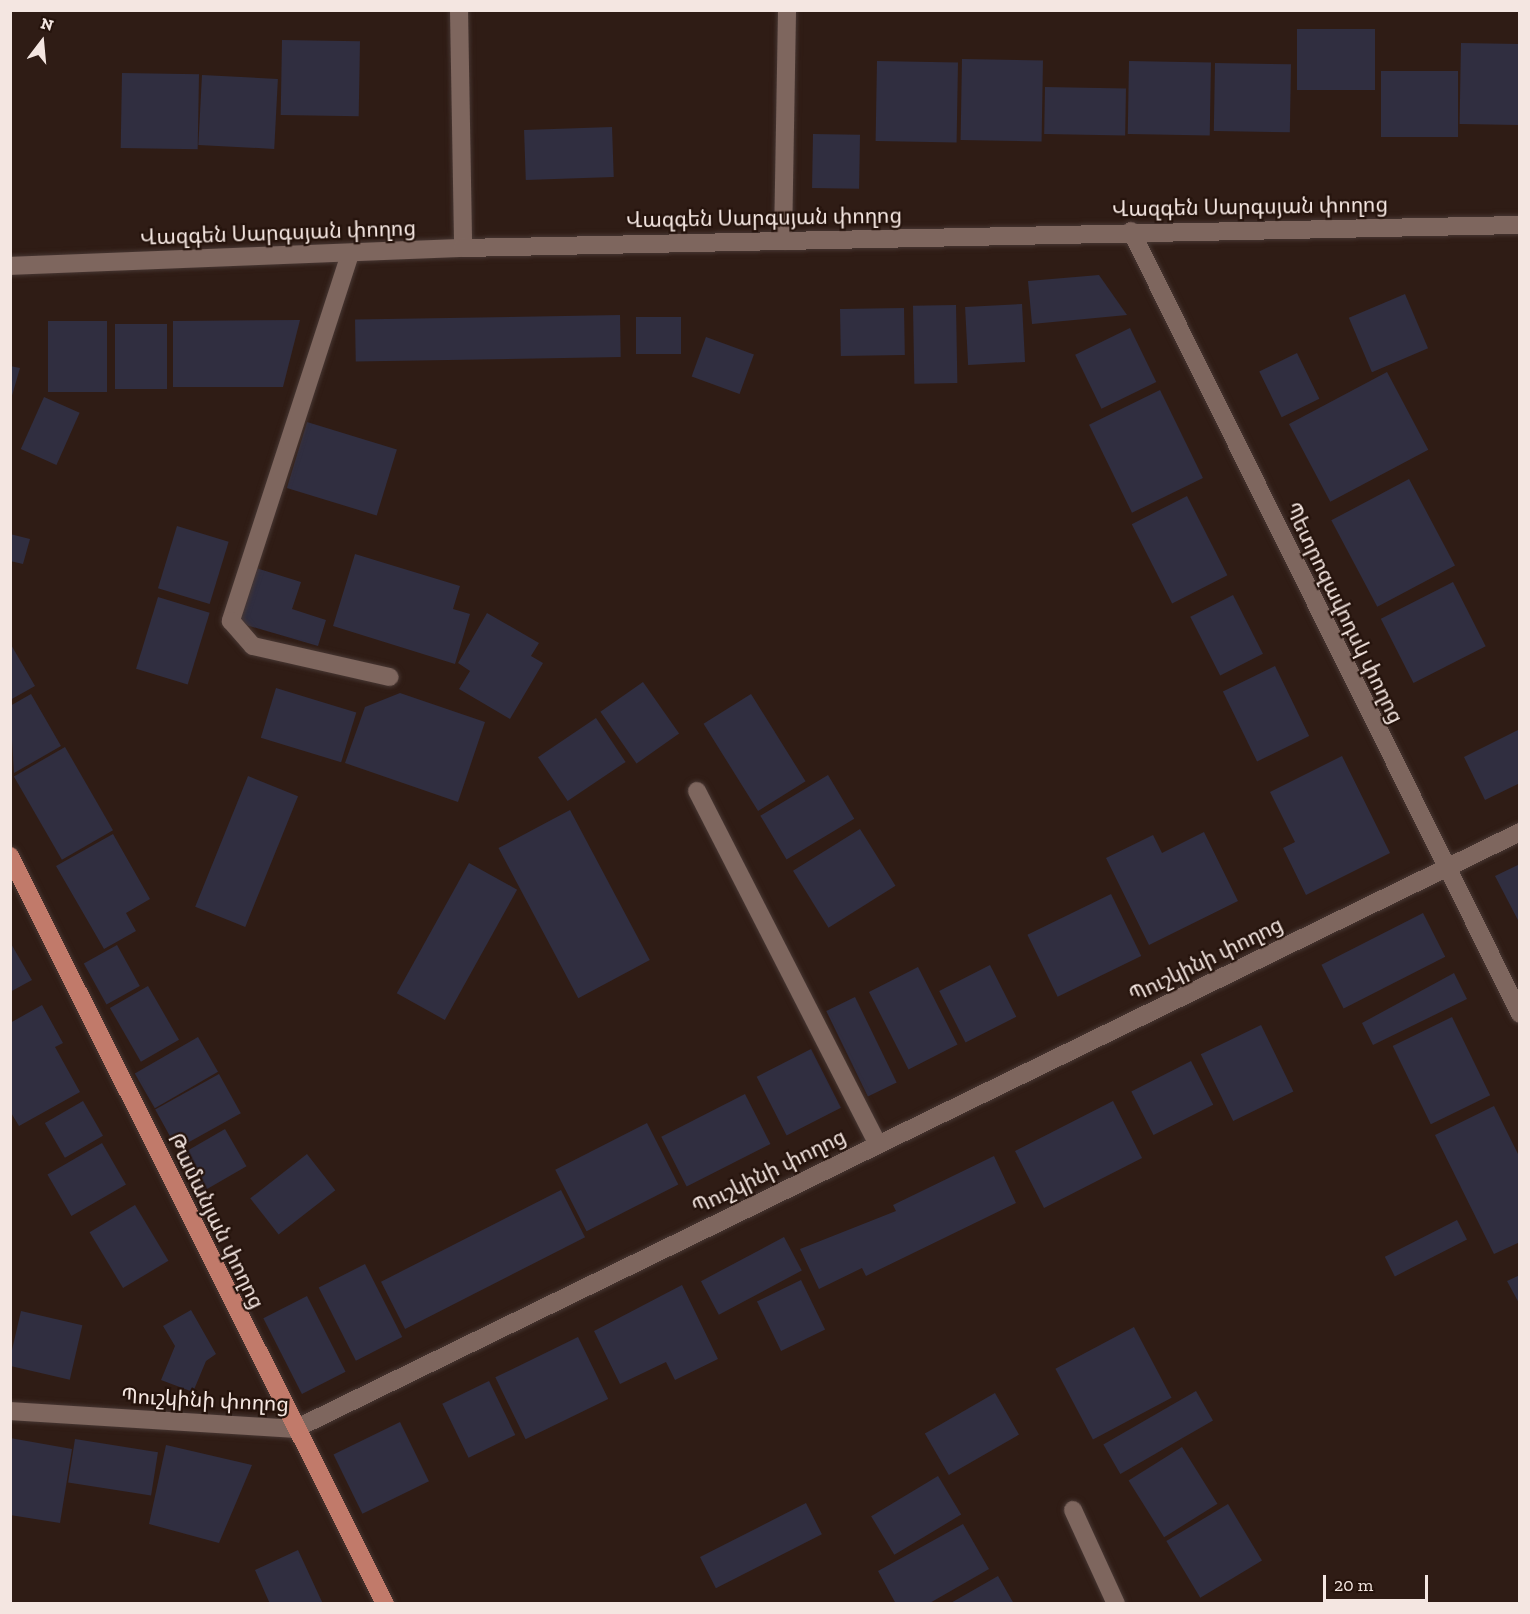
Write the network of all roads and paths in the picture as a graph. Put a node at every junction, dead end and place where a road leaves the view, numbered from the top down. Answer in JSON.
{"nodes":[{"id":1,"x":459,"y":10,"type":"edge"},
{"id":2,"x":787,"y":10,"type":"edge"},
{"id":3,"x":1520,"y":225,"type":"edge"},
{"id":4,"x":1131,"y":231,"type":"junction"},
{"id":5,"x":783,"y":241,"type":"junction"},
{"id":6,"x":463,"y":248,"type":"junction"},
{"id":7,"x":350,"y":254,"type":"junction"},
{"id":8,"x":10,"y":266,"type":"edge"},
{"id":9,"x":390,"y":677,"type":"dead end"},
{"id":10,"x":697,"y":791,"type":"dead end"},
{"id":11,"x":1520,"y":832,"type":"edge"},
{"id":12,"x":10,"y":856,"type":"edge"},
{"id":13,"x":1444,"y":869,"type":"junction"},
{"id":14,"x":1520,"y":1014,"type":"edge"},
{"id":15,"x":878,"y":1144,"type":"junction"},
{"id":16,"x":10,"y":1411,"type":"edge"},
{"id":17,"x":295,"y":1429,"type":"junction"},
{"id":18,"x":1073,"y":1510,"type":"dead end"},
{"id":19,"x":385,"y":1604,"type":"edge"},
{"id":20,"x":1116,"y":1604,"type":"edge"}],
"edges":[{"from":1,"to":6,"type":"street"},
{"from":2,"to":5,"type":"street"},
{"from":3,"to":4,"type":"street","name":"Վազգեն Սարգսյան փողոց"},
{"from":4,"to":5,"type":"street","name":"Վազգեն Սարգսյան փողոց"},
{"from":4,"to":13,"type":"street","name":"Պետրոզավոդսկ փողոց"},
{"from":5,"to":6,"type":"street","name":"Վազգեն Սարգսյան փողոց"},
{"from":6,"to":7,"type":"street","name":"Վազգեն Սարգսյան փողոց"},
{"from":7,"to":8,"type":"street","name":"Վազգեն Սարգսյան փողոց"},
{"from":7,"to":9,"type":"street"},
{"from":10,"to":15,"type":"street"},
{"from":11,"to":13,"type":"street","name":"Պուշկինի փողոց"},
{"from":12,"to":17,"type":"main road","name":"Թամանյան փողոց"},
{"from":13,"to":14,"type":"street","name":"Պետրոզավոդսկ փողոց"},
{"from":13,"to":15,"type":"street","name":"Պուշկինի փողոց"},
{"from":15,"to":17,"type":"street","name":"Պուշկինի փողոց"},
{"from":16,"to":17,"type":"street","name":"Պուշկինի փողոց"},
{"from":17,"to":19,"type":"main road","name":"Թամանյան փողոց"},
{"from":18,"to":20,"type":"street"}]}
